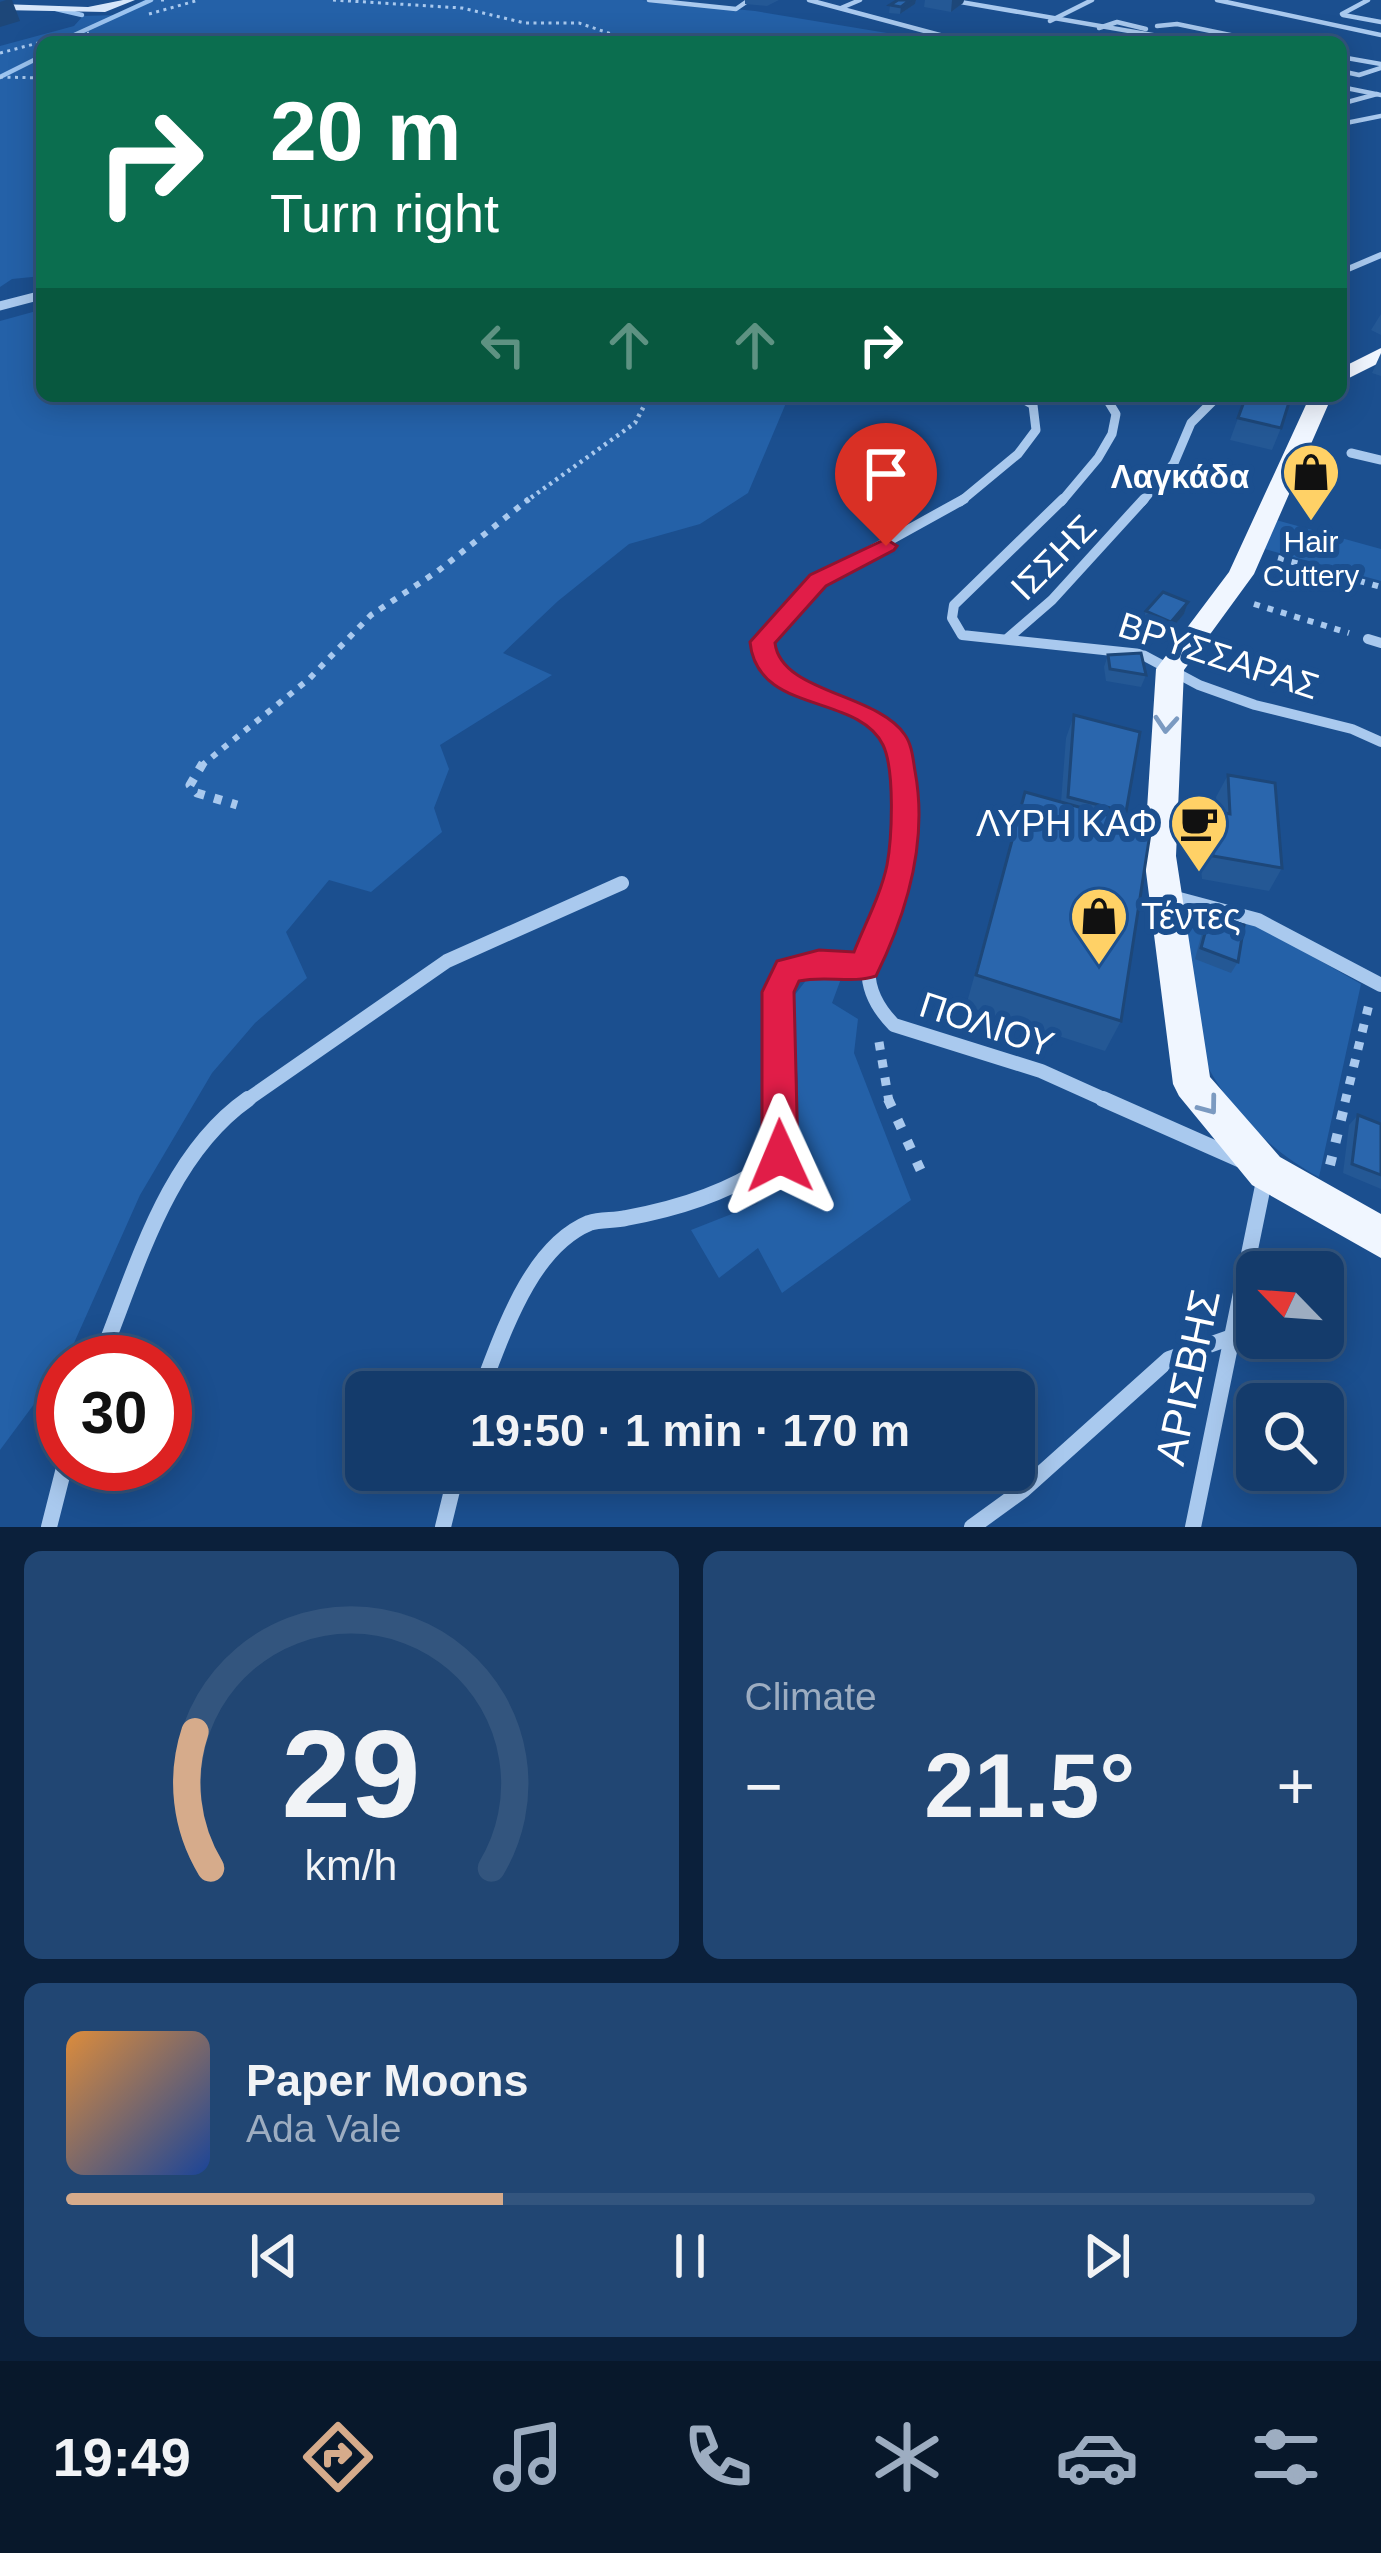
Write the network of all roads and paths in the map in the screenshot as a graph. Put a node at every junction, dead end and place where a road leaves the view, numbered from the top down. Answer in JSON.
{"nodes":[{"id":1,"x":130,"y":0,"type":"edge"},
{"id":2,"x":333,"y":0,"type":"edge"},
{"id":3,"x":649,"y":0,"type":"edge"},
{"id":4,"x":749,"y":0,"type":"edge"},
{"id":5,"x":809,"y":0,"type":"edge"},
{"id":6,"x":860,"y":0,"type":"edge"},
{"id":7,"x":949,"y":0,"type":"edge"},
{"id":8,"x":1078,"y":0,"type":"edge"},
{"id":9,"x":1217,"y":0,"type":"edge"},
{"id":10,"x":1368,"y":0,"type":"edge"},
{"id":11,"x":1089,"y":1,"type":"edge"},
{"id":12,"x":353,"y":2,"type":"edge"},
{"id":13,"x":0,"y":7,"type":"edge"},
{"id":14,"x":841,"y":8,"type":"junction"},
{"id":15,"x":1052,"y":20,"type":"junction"},
{"id":16,"x":1381,"y":22,"type":"edge"},
{"id":17,"x":1044,"y":25,"type":"dead end"},
{"id":18,"x":1157,"y":26,"type":"dead end"},
{"id":19,"x":1147,"y":28,"type":"dead end"},
{"id":20,"x":1098,"y":29,"type":"junction"},
{"id":21,"x":922,"y":33,"type":"junction"},
{"id":22,"x":1381,"y":35,"type":"edge"},
{"id":23,"x":617,"y":36,"type":"edge"},
{"id":24,"x":924,"y":36,"type":"edge"},
{"id":25,"x":937,"y":36,"type":"edge"},
{"id":26,"x":1156,"y":36,"type":"edge"},
{"id":27,"x":1236,"y":36,"type":"edge"},
{"id":28,"x":36,"y":44,"type":"edge"},
{"id":29,"x":0,"y":53,"type":"edge"},
{"id":30,"x":1347,"y":59,"type":"edge"},
{"id":31,"x":1379,"y":67,"type":"edge"},
{"id":32,"x":1347,"y":72,"type":"edge"},
{"id":33,"x":1359,"y":75,"type":"junction"},
{"id":34,"x":0,"y":77,"type":"edge"},
{"id":35,"x":36,"y":78,"type":"edge"},
{"id":36,"x":1381,"y":80,"type":"edge"},
{"id":37,"x":1347,"y":88,"type":"edge"},
{"id":38,"x":1380,"y":94,"type":"edge"},
{"id":39,"x":1347,"y":102,"type":"edge"},
{"id":40,"x":1381,"y":116,"type":"edge"},
{"id":41,"x":1347,"y":123,"type":"edge"},
{"id":42,"x":1381,"y":255,"type":"edge"},
{"id":43,"x":1347,"y":269,"type":"edge"},
{"id":44,"x":36,"y":297,"type":"edge"},
{"id":45,"x":0,"y":306,"type":"edge"},
{"id":46,"x":1381,"y":354,"type":"edge"},
{"id":47,"x":1347,"y":373,"type":"edge"},
{"id":48,"x":644,"y":402,"type":"edge"},
{"id":49,"x":1028,"y":402,"type":"edge"},
{"id":50,"x":1109,"y":402,"type":"edge"},
{"id":51,"x":1212,"y":402,"type":"edge"},
{"id":52,"x":1318,"y":402,"type":"edge"},
{"id":53,"x":1351,"y":453,"type":"dead end"},
{"id":54,"x":1381,"y":460,"type":"edge"},
{"id":55,"x":1252,"y":551,"type":"junction"},
{"id":56,"x":1381,"y":587,"type":"edge"},
{"id":57,"x":1224,"y":595,"type":"junction"},
{"id":58,"x":1006,"y":639,"type":"junction"},
{"id":59,"x":1374,"y":641,"type":"edge"},
{"id":60,"x":1171,"y":669,"type":"junction"},
{"id":61,"x":1381,"y":742,"type":"edge"},
{"id":62,"x":237,"y":805,"type":"dead end"},
{"id":63,"x":622,"y":884,"type":"dead end"},
{"id":64,"x":1165,"y":895,"type":"junction"},
{"id":65,"x":865,"y":966,"type":"junction"},
{"id":66,"x":1378,"y":984,"type":"edge"},
{"id":67,"x":875,"y":1011,"type":"junction"},
{"id":68,"x":921,"y":1171,"type":"dead end"},
{"id":69,"x":1266,"y":1171,"type":"junction"},
{"id":70,"x":1324,"y":1202,"type":"junction"},
{"id":71,"x":1381,"y":1238,"type":"edge"},
{"id":72,"x":110,"y":1335,"type":"edge"},
{"id":73,"x":1228,"y":1338,"type":"junction"},
{"id":74,"x":489,"y":1371,"type":"edge"},
{"id":75,"x":58,"y":1491,"type":"edge"},
{"id":76,"x":451,"y":1491,"type":"edge"},
{"id":77,"x":49,"y":1527,"type":"edge"},
{"id":78,"x":442,"y":1527,"type":"edge"},
{"id":79,"x":973,"y":1527,"type":"edge"},
{"id":80,"x":1193,"y":1527,"type":"edge"}],
"edges":[{"from":1,"to":13,"type":"street"},
{"from":2,"to":12,"type":"path"},
{"from":3,"to":4,"type":"street"},
{"from":5,"to":14,"type":"street"},
{"from":6,"to":14,"type":"lane"},
{"from":7,"to":15,"type":"street"},
{"from":8,"to":11,"type":"street"},
{"from":9,"to":22,"type":"street"},
{"from":10,"to":16,"type":"street"},
{"from":11,"to":15,"type":"street"},
{"from":12,"to":23,"type":"path"},
{"from":14,"to":21,"type":"street"},
{"from":15,"to":17,"type":"street"},
{"from":15,"to":20,"type":"street"},
{"from":18,"to":27,"type":"street"},
{"from":19,"to":20,"type":"street"},
{"from":20,"to":26,"type":"street"},
{"from":21,"to":24,"type":"street"},
{"from":21,"to":25,"type":"street"},
{"from":28,"to":29,"type":"path"},
{"from":30,"to":31,"type":"street"},
{"from":31,"to":33,"type":"street"},
{"from":32,"to":33,"type":"street"},
{"from":33,"to":36,"type":"street"},
{"from":34,"to":35,"type":"path"},
{"from":37,"to":38,"type":"street"},
{"from":38,"to":39,"type":"street"},
{"from":40,"to":41,"type":"street"},
{"from":42,"to":43,"type":"street"},
{"from":44,"to":45,"type":"street"},
{"from":46,"to":47,"type":"main road"},
{"from":48,"to":62,"type":"path"},
{"from":49,"to":65,"type":"street"},
{"from":50,"to":58,"type":"street","name":"ΒΡΥΣΣΑΡΑΣ"},
{"from":51,"to":58,"type":"street","name":"ΙΣΣΗΣ"},
{"from":52,"to":55,"type":"main road"},
{"from":53,"to":54,"type":"street"},
{"from":55,"to":56,"type":"path"},
{"from":55,"to":57,"type":"main road"},
{"from":57,"to":59,"type":"path"},
{"from":57,"to":60,"type":"main road"},
{"from":58,"to":60,"type":"street","name":"ΒΡΥΣΣΑΡΑΣ"},
{"from":60,"to":61,"type":"street","name":"ΒΡΥΣΣΑΡΑΣ"},
{"from":60,"to":64,"type":"main road","one_way":true},
{"from":63,"to":72,"type":"street"},
{"from":64,"to":66,"type":"street"},
{"from":64,"to":69,"type":"main road","one_way":true},
{"from":65,"to":67,"type":"street","name":"ΠΟΛΙΟΥ"},
{"from":65,"to":74,"type":"street"},
{"from":66,"to":70,"type":"path"},
{"from":67,"to":68,"type":"path"},
{"from":67,"to":69,"type":"street","name":"ΠΟΛΙΟΥ"},
{"from":69,"to":70,"type":"main road"},
{"from":69,"to":73,"type":"street","name":"ΑΡΙΣΒΗΣ"},
{"from":70,"to":71,"type":"main road"},
{"from":73,"to":79,"type":"street"},
{"from":73,"to":80,"type":"street","name":"ΑΡΙΣΒΗΣ"},
{"from":75,"to":77,"type":"street"},
{"from":76,"to":78,"type":"street"}]}
